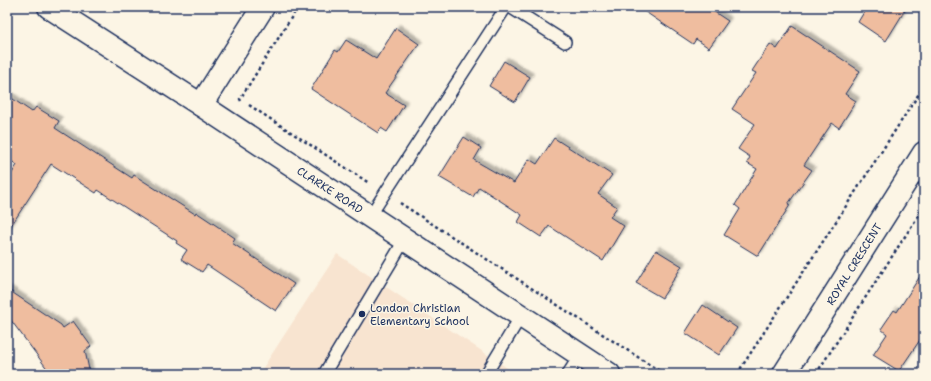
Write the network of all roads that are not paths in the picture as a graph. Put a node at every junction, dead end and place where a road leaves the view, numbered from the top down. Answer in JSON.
{"nodes":[{"id":1,"x":49,"y":7,"type":"edge"},
{"id":2,"x":263,"y":7,"type":"edge"},
{"id":3,"x":506,"y":7,"type":"edge"},
{"id":4,"x":510,"y":7,"type":"edge"},
{"id":5,"x":565,"y":42,"type":"dead end"},
{"id":6,"x":201,"y":105,"type":"junction"},
{"id":7,"x":924,"y":153,"type":"edge"},
{"id":8,"x":370,"y":216,"type":"junction"},
{"id":9,"x":405,"y":240,"type":"junction"},
{"id":10,"x":522,"y":316,"type":"junction"},
{"id":11,"x":580,"y":355,"type":"junction"},
{"id":12,"x":324,"y":374,"type":"edge"},
{"id":13,"x":486,"y":374,"type":"edge"},
{"id":14,"x":568,"y":374,"type":"edge"},
{"id":15,"x":609,"y":374,"type":"edge"},
{"id":16,"x":784,"y":374,"type":"edge"}],
"edges":[{"from":1,"to":6,"type":"main road","name":"CLARKE ROAD"},
{"from":2,"to":6,"type":"main road"},
{"from":3,"to":8,"type":"lane"},
{"from":4,"to":5,"type":"lane"},
{"from":6,"to":8,"type":"main road","name":"CLARKE ROAD"},
{"from":7,"to":16,"type":"main road","name":"ROYAL CRESCENT"},
{"from":8,"to":9,"type":"main road","name":"CLARKE ROAD"},
{"from":9,"to":10,"type":"main road","name":"CLARKE ROAD"},
{"from":9,"to":12,"type":"lane"},
{"from":10,"to":11,"type":"main road","name":"CLARKE ROAD"},
{"from":10,"to":13,"type":"lane"},
{"from":11,"to":14,"type":"lane"},
{"from":11,"to":15,"type":"main road","name":"CLARKE ROAD"}]}
